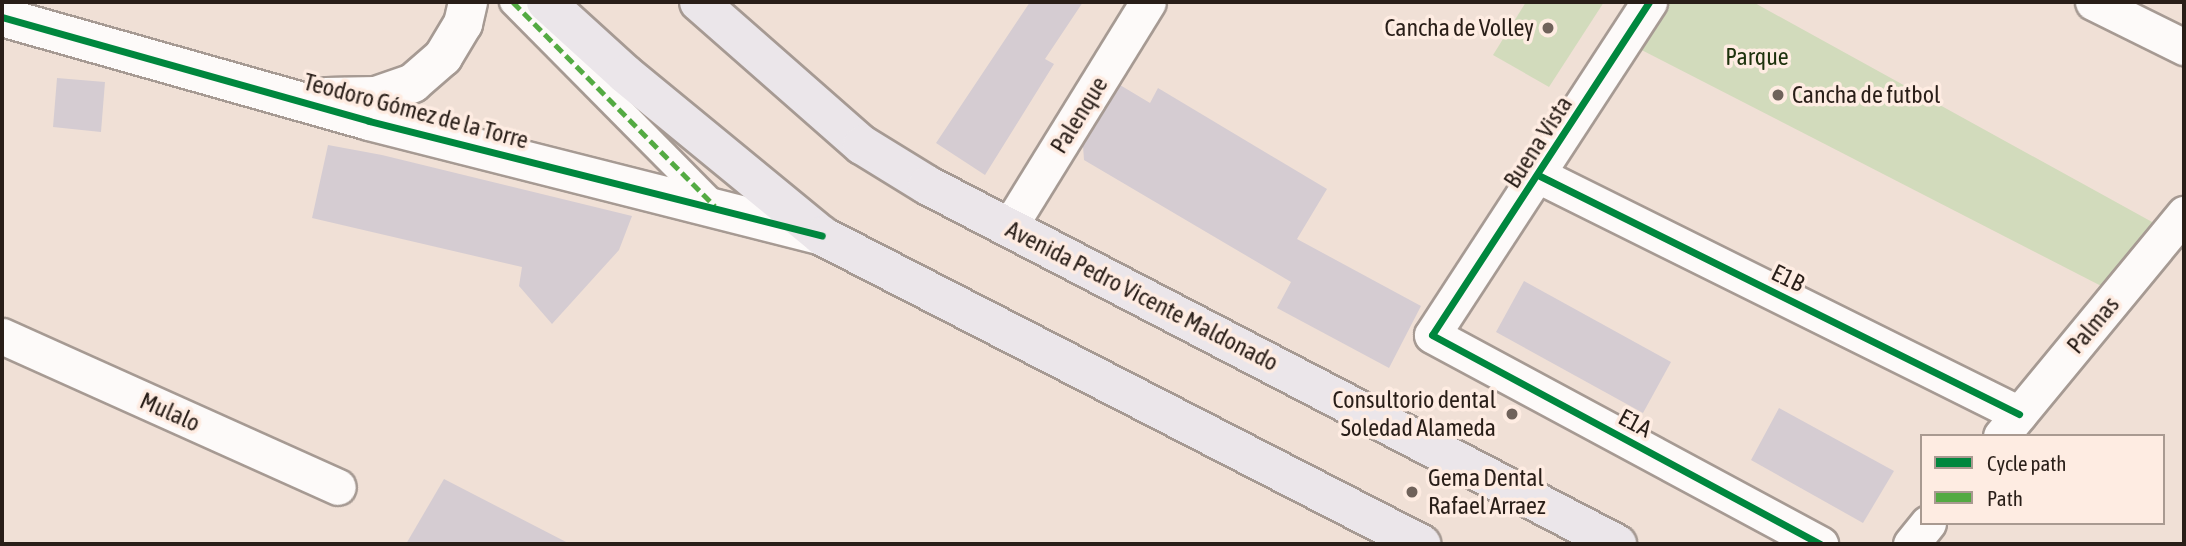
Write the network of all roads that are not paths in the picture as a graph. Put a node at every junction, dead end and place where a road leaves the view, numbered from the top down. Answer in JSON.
{"nodes":[{"id":1,"x":468,"y":2,"type":"edge"},
{"id":2,"x":513,"y":2,"type":"edge"},
{"id":3,"x":547,"y":2,"type":"edge"},
{"id":4,"x":699,"y":2,"type":"edge"},
{"id":5,"x":1148,"y":2,"type":"edge"},
{"id":6,"x":1650,"y":2,"type":"edge"},
{"id":7,"x":2093,"y":2,"type":"edge"},
{"id":8,"x":2,"y":18,"type":"edge"},
{"id":9,"x":2184,"y":47,"type":"edge"},
{"id":10,"x":275,"y":94,"type":"junction"},
{"id":11,"x":1539,"y":176,"type":"junction"},
{"id":12,"x":719,"y":209,"type":"junction"},
{"id":13,"x":2184,"y":214,"type":"edge"},
{"id":14,"x":1009,"y":227,"type":"junction"},
{"id":15,"x":822,"y":236,"type":"junction"},
{"id":16,"x":1432,"y":335,"type":"joint"},
{"id":17,"x":2,"y":336,"type":"edge"},
{"id":18,"x":2010,"y":425,"type":"edge"},
{"id":19,"x":338,"y":487,"type":"dead end"},
{"id":20,"x":1926,"y":525,"type":"edge"},
{"id":21,"x":1421,"y":544,"type":"edge"},
{"id":22,"x":1617,"y":544,"type":"edge"},
{"id":23,"x":1821,"y":544,"type":"edge"},
{"id":24,"x":1911,"y":544,"type":"edge"}],
"edges":[{"from":1,"to":10,"type":"street","name":"Teodoro Gómez de la Torre"},
{"from":2,"to":12,"type":"street"},
{"from":3,"to":15,"type":"main road"},
{"from":4,"to":14,"type":"main road","name":"Avenida Pedro Vicente Maldonado"},
{"from":5,"to":14,"type":"street","name":"Palenque"},
{"from":6,"to":11,"type":"street","name":"Buena Vista"},
{"from":7,"to":9,"type":"street"},
{"from":8,"to":10,"type":"street","name":"Teodoro Gómez de la Torre"},
{"from":10,"to":12,"type":"street","name":"Teodoro Gómez de la Torre"},
{"from":11,"to":16,"type":"street","name":"Buena Vista"},
{"from":11,"to":18,"type":"street","name":"E1B"},
{"from":12,"to":15,"type":"street","name":"Teodoro Gómez de la Torre"},
{"from":13,"to":18,"type":"street","name":"Palmas"},
{"from":14,"to":22,"type":"main road","name":"Avenida Pedro Vicente Maldonado"},
{"from":15,"to":21,"type":"main road"},
{"from":16,"to":23,"type":"street","name":"E1A"},
{"from":17,"to":19,"type":"street","name":"Mulalo"},
{"from":20,"to":24,"type":"street"}]}
